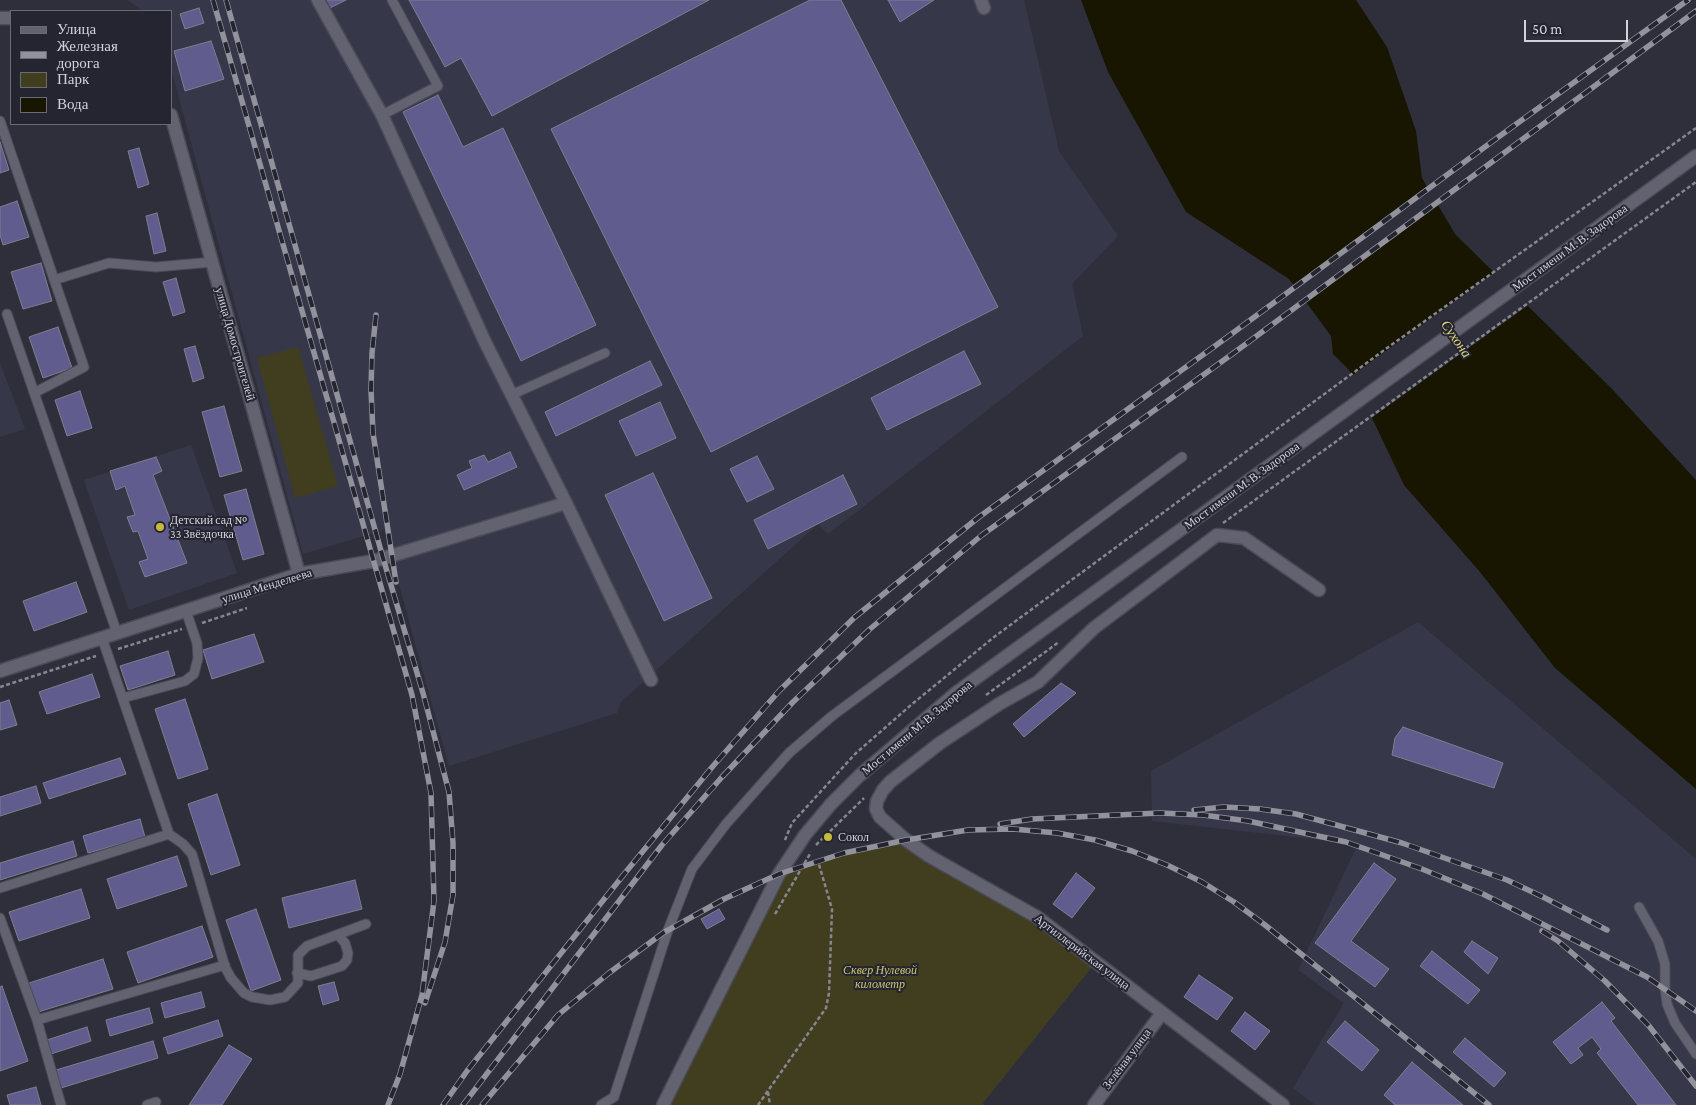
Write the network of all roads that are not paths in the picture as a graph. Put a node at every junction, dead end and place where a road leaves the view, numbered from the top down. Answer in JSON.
{"nodes":[{"id":1,"x":318,"y":0,"type":"edge"},
{"id":2,"x":392,"y":0,"type":"edge"},
{"id":3,"x":382,"y":115,"type":"junction"},
{"id":4,"x":172,"y":119,"type":"edge"},
{"id":5,"x":0,"y":121,"type":"edge"},
{"id":6,"x":1696,"y":156,"type":"edge"},
{"id":7,"x":212,"y":262,"type":"junction"},
{"id":8,"x":54,"y":280,"type":"junction"},
{"id":9,"x":7,"y":314,"type":"dead end"},
{"id":10,"x":605,"y":353,"type":"dead end"},
{"id":11,"x":34,"y":393,"type":"junction"},
{"id":12,"x":512,"y":395,"type":"junction"},
{"id":13,"x":1182,"y":457,"type":"dead end"},
{"id":14,"x":566,"y":504,"type":"junction"},
{"id":15,"x":299,"y":574,"type":"junction"},
{"id":16,"x":1319,"y":590,"type":"dead end"},
{"id":17,"x":186,"y":611,"type":"junction"},
{"id":18,"x":117,"y":633,"type":"junction"},
{"id":19,"x":102,"y":638,"type":"junction"},
{"id":20,"x":0,"y":671,"type":"edge"},
{"id":21,"x":652,"y":680,"type":"dead end"},
{"id":22,"x":123,"y":698,"type":"junction"},
{"id":23,"x":170,"y":834,"type":"junction"},
{"id":24,"x":0,"y":888,"type":"edge"},
{"id":25,"x":1639,"y":907,"type":"dead end"},
{"id":26,"x":0,"y":918,"type":"edge"},
{"id":27,"x":366,"y":924,"type":"dead end"},
{"id":28,"x":338,"y":935,"type":"junction"},
{"id":29,"x":225,"y":965,"type":"junction"},
{"id":30,"x":298,"y":974,"type":"junction"},
{"id":31,"x":1162,"y":1013,"type":"junction"},
{"id":32,"x":37,"y":1020,"type":"junction"},
{"id":33,"x":1696,"y":1054,"type":"edge"},
{"id":34,"x":61,"y":1105,"type":"edge"},
{"id":35,"x":601,"y":1105,"type":"edge"},
{"id":36,"x":663,"y":1105,"type":"edge"},
{"id":37,"x":1094,"y":1105,"type":"edge"},
{"id":38,"x":1283,"y":1105,"type":"edge"}],
"edges":[{"from":1,"to":3,"type":"street"},
{"from":2,"to":3,"type":"lane"},
{"from":3,"to":12,"type":"street"},
{"from":4,"to":7,"type":"street","name":"улица Домостроителей"},
{"from":5,"to":8,"type":"lane"},
{"from":6,"to":36,"type":"street","name":"Мост имени М. В. Задорова"},
{"from":7,"to":8,"type":"lane"},
{"from":7,"to":15,"type":"street","name":"улица Домостроителей"},
{"from":8,"to":11,"type":"lane"},
{"from":9,"to":11,"type":"lane"},
{"from":10,"to":12,"type":"lane"},
{"from":11,"to":18,"type":"lane"},
{"from":12,"to":14,"type":"street"},
{"from":13,"to":35,"type":"lane"},
{"from":14,"to":15,"type":"street","name":"улица Менделеева"},
{"from":14,"to":21,"type":"street"},
{"from":15,"to":17,"type":"street","name":"улица Менделеева"},
{"from":16,"to":31,"type":"street","name":"Артиллерийская улица"},
{"from":17,"to":18,"type":"street","name":"улица Менделеева"},
{"from":17,"to":22,"type":"lane"},
{"from":18,"to":19,"type":"street","name":"улица Менделеева"},
{"from":19,"to":20,"type":"street","name":"улица Менделеева"},
{"from":19,"to":22,"type":"lane"},
{"from":22,"to":23,"type":"lane"},
{"from":23,"to":24,"type":"lane"},
{"from":23,"to":29,"type":"lane"},
{"from":25,"to":33,"type":"lane"},
{"from":26,"to":32,"type":"lane"},
{"from":27,"to":28,"type":"lane"},
{"from":28,"to":30,"type":"lane"},
{"from":28,"to":30,"type":"lane"},
{"from":29,"to":30,"type":"lane"},
{"from":29,"to":32,"type":"lane"},
{"from":31,"to":37,"type":"street","name":"Зелёная улица"},
{"from":31,"to":38,"type":"street","name":"Артиллерийская улица"},
{"from":32,"to":34,"type":"lane"}]}
